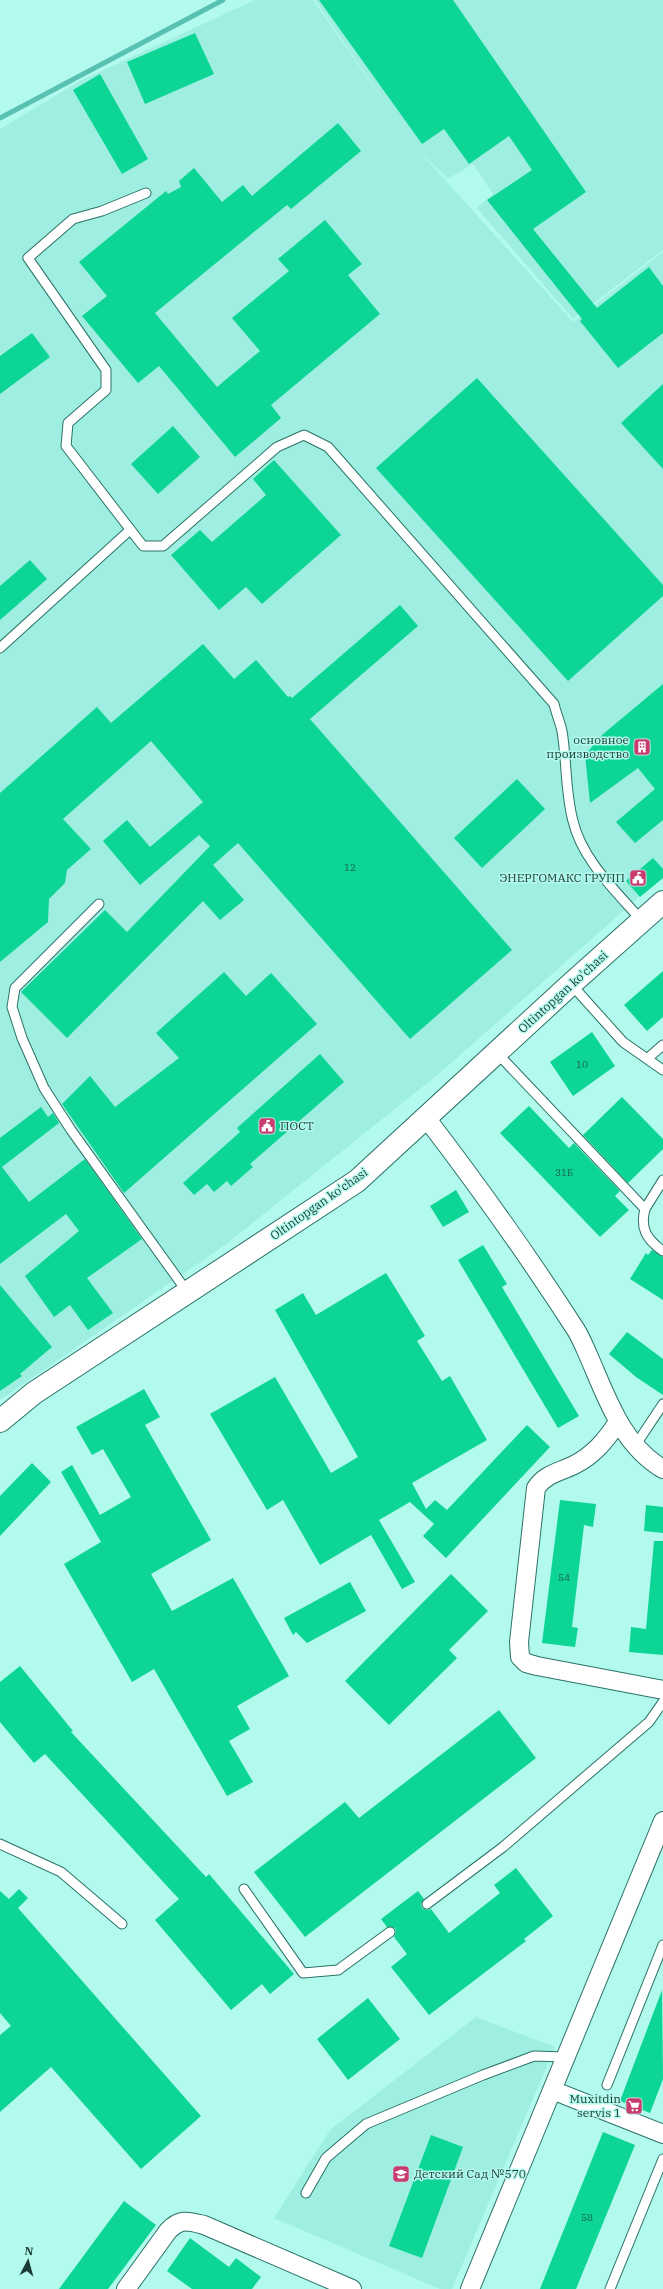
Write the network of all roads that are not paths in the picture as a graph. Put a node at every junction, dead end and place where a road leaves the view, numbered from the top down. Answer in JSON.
{"nodes":[{"id":1,"x":146,"y":193,"type":"dead end"},
{"id":2,"x":130,"y":530,"type":"junction"},
{"id":3,"x":0,"y":648,"type":"edge"},
{"id":4,"x":663,"y":902,"type":"edge"},
{"id":5,"x":99,"y":904,"type":"dead end"},
{"id":6,"x":642,"y":921,"type":"junction"},
{"id":7,"x":570,"y":984,"type":"junction"},
{"id":8,"x":663,"y":1045,"type":"edge"},
{"id":9,"x":497,"y":1053,"type":"junction"},
{"id":10,"x":648,"y":1059,"type":"junction"},
{"id":11,"x":663,"y":1070,"type":"edge"},
{"id":12,"x":427,"y":1119,"type":"junction"},
{"id":13,"x":663,"y":1180,"type":"edge"},
{"id":14,"x":645,"y":1208,"type":"junction"},
{"id":15,"x":663,"y":1251,"type":"edge"},
{"id":16,"x":188,"y":1293,"type":"junction"},
{"id":17,"x":663,"y":1404,"type":"edge"},
{"id":18,"x":0,"y":1421,"type":"edge"},
{"id":19,"x":618,"y":1422,"type":"junction"},
{"id":20,"x":635,"y":1446,"type":"junction"},
{"id":21,"x":663,"y":1469,"type":"edge"},
{"id":22,"x":663,"y":1690,"type":"edge"},
{"id":23,"x":663,"y":1702,"type":"edge"},
{"id":24,"x":663,"y":1821,"type":"edge"},
{"id":25,"x":0,"y":1844,"type":"edge"},
{"id":26,"x":658,"y":1848,"type":"edge"},
{"id":27,"x":244,"y":1889,"type":"dead end"},
{"id":28,"x":428,"y":1904,"type":"dead end"},
{"id":29,"x":122,"y":1924,"type":"dead end"},
{"id":30,"x":390,"y":1932,"type":"dead end"},
{"id":31,"x":663,"y":1945,"type":"edge"},
{"id":32,"x":566,"y":2057,"type":"junction"},
{"id":33,"x":607,"y":2085,"type":"dead end"},
{"id":34,"x":552,"y":2090,"type":"junction"},
{"id":35,"x":663,"y":2134,"type":"edge"},
{"id":36,"x":663,"y":2159,"type":"edge"},
{"id":37,"x":306,"y":2193,"type":"dead end"},
{"id":38,"x":126,"y":2289,"type":"edge"},
{"id":39,"x":352,"y":2289,"type":"edge"},
{"id":40,"x":470,"y":2289,"type":"edge"},
{"id":41,"x":610,"y":2289,"type":"edge"}],
"edges":[{"from":1,"to":2,"type":"lane"},
{"from":2,"to":3,"type":"lane"},
{"from":2,"to":6,"type":"lane"},
{"from":4,"to":6,"type":"street","name":"Oltintopgan ko'chasi"},
{"from":5,"to":16,"type":"lane"},
{"from":6,"to":7,"type":"street","name":"Oltintopgan ko'chasi"},
{"from":7,"to":9,"type":"street","name":"Oltintopgan ko'chasi"},
{"from":7,"to":10,"type":"lane"},
{"from":8,"to":10,"type":"lane"},
{"from":9,"to":12,"type":"street","name":"Oltintopgan ko'chasi"},
{"from":9,"to":14,"type":"lane"},
{"from":10,"to":11,"type":"lane"},
{"from":12,"to":16,"type":"street","name":"Oltintopgan ko'chasi"},
{"from":12,"to":19,"type":"street"},
{"from":13,"to":14,"type":"lane"},
{"from":14,"to":15,"type":"lane"},
{"from":16,"to":18,"type":"street","name":"Oltintopgan ko'chasi"},
{"from":17,"to":20,"type":"lane"},
{"from":19,"to":20,"type":"street"},
{"from":19,"to":22,"type":"street"},
{"from":20,"to":21,"type":"street"},
{"from":23,"to":28,"type":"lane"},
{"from":24,"to":26,"type":"street"},
{"from":25,"to":29,"type":"lane"},
{"from":26,"to":32,"type":"street"},
{"from":27,"to":30,"type":"lane"},
{"from":31,"to":33,"type":"lane"},
{"from":32,"to":34,"type":"street"},
{"from":32,"to":37,"type":"lane"},
{"from":34,"to":35,"type":"street"},
{"from":34,"to":40,"type":"street"},
{"from":36,"to":41,"type":"lane"},
{"from":38,"to":39,"type":"street"}]}
